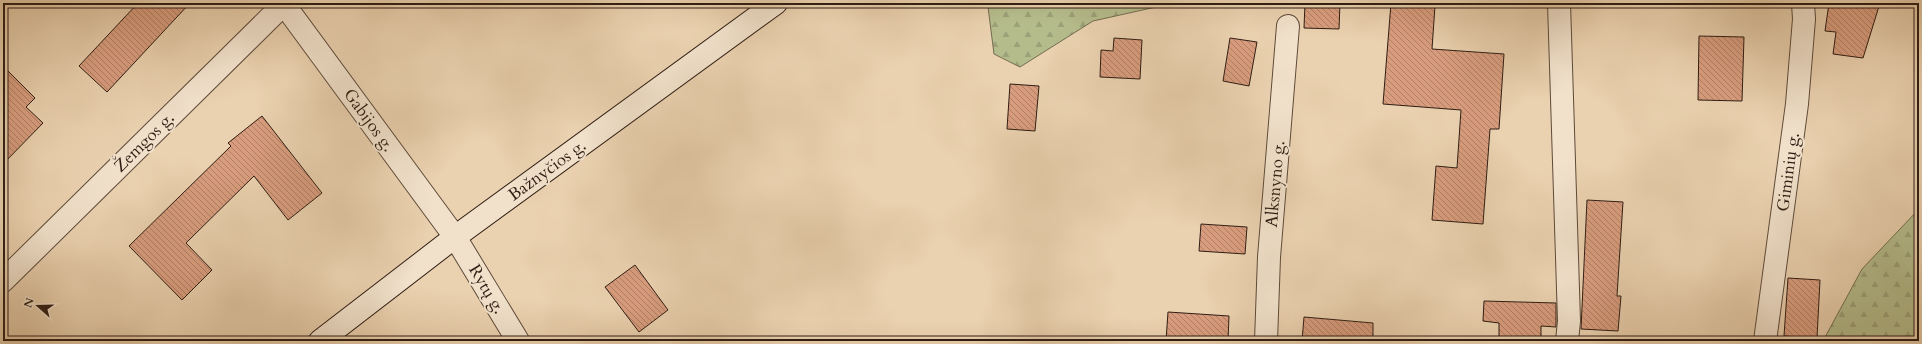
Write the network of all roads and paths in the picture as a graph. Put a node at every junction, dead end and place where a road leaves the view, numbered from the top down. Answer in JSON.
{"nodes":[{"id":1,"x":284,"y":3,"type":"edge"},
{"id":2,"x":776,"y":3,"type":"edge"},
{"id":3,"x":1559,"y":3,"type":"edge"},
{"id":4,"x":1803,"y":3,"type":"edge"},
{"id":5,"x":1288,"y":26,"type":"dead end"},
{"id":6,"x":455,"y":237,"type":"junction"},
{"id":7,"x":3,"y":281,"type":"edge"},
{"id":8,"x":320,"y":341,"type":"edge"},
{"id":9,"x":518,"y":341,"type":"edge"},
{"id":10,"x":1266,"y":341,"type":"edge"},
{"id":11,"x":1567,"y":341,"type":"edge"},
{"id":12,"x":1765,"y":341,"type":"edge"}],
"edges":[{"from":1,"to":6,"type":"street","name":"Gabijos g."},
{"from":1,"to":7,"type":"street","name":"Žemgos g."},
{"from":2,"to":6,"type":"street","name":"Bažnyčios g."},
{"from":3,"to":11,"type":"street"},
{"from":4,"to":12,"type":"street","name":"Giminių g."},
{"from":5,"to":10,"type":"street","name":"Alksnyno g."},
{"from":6,"to":8,"type":"street","name":"Bažnyčios g."},
{"from":6,"to":9,"type":"street","name":"Rytų g."}]}
